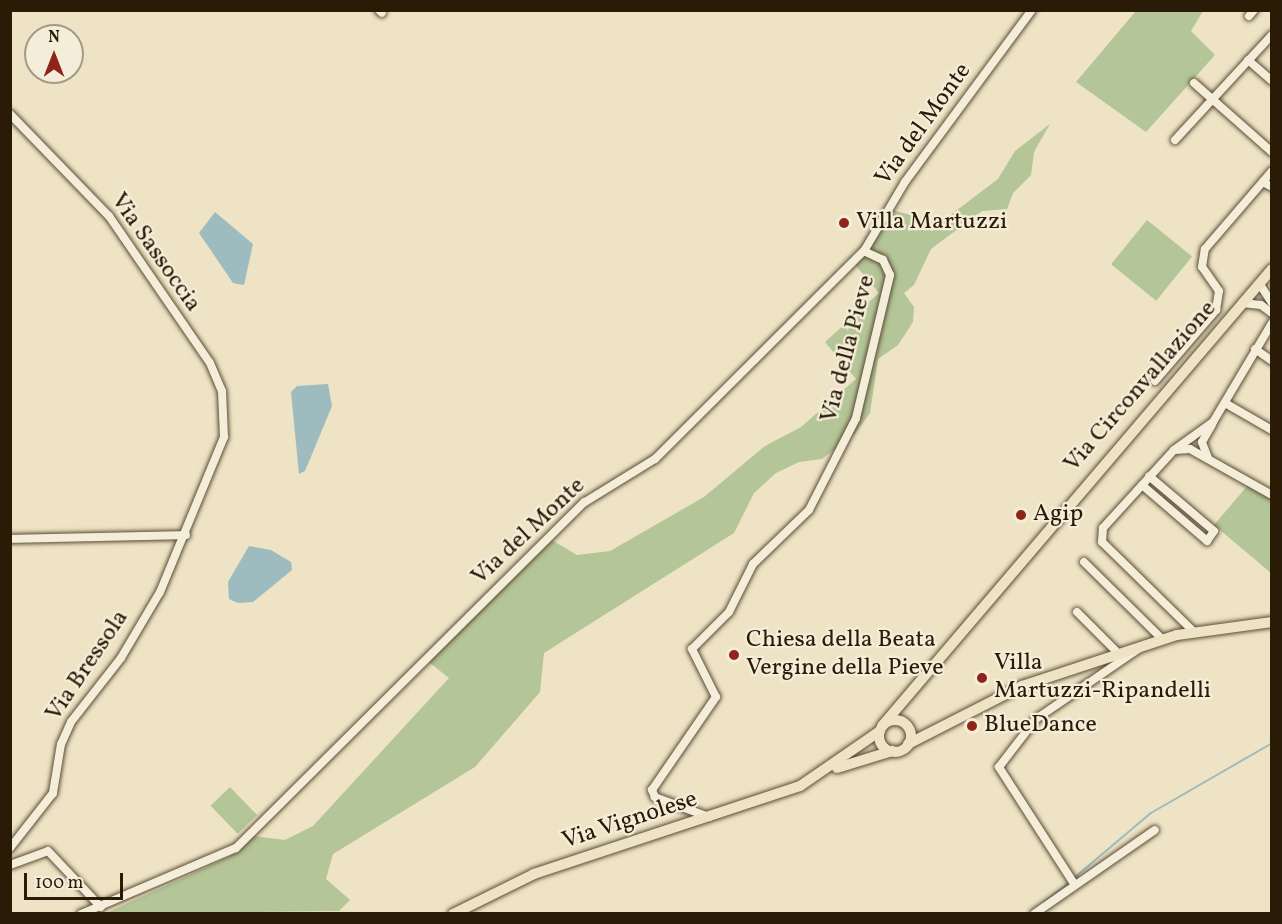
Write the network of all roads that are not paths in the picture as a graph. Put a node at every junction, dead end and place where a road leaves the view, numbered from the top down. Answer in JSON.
{"nodes":[{"id":1,"x":1032,"y":10,"type":"edge"},
{"id":2,"x":1272,"y":35,"type":"edge"},
{"id":3,"x":1248,"y":60,"type":"junction"},
{"id":4,"x":1272,"y":81,"type":"edge"},
{"id":5,"x":1194,"y":83,"type":"dead end"},
{"id":6,"x":1212,"y":99,"type":"junction"},
{"id":7,"x":10,"y":114,"type":"edge"},
{"id":8,"x":1175,"y":140,"type":"dead end"},
{"id":9,"x":1272,"y":152,"type":"edge"},
{"id":10,"x":1272,"y":171,"type":"edge"},
{"id":11,"x":1263,"y":182,"type":"junction"},
{"id":12,"x":1272,"y":187,"type":"edge"},
{"id":13,"x":864,"y":251,"type":"junction"},
{"id":14,"x":1272,"y":269,"type":"edge"},
{"id":15,"x":1259,"y":283,"type":"junction"},
{"id":16,"x":1242,"y":303,"type":"junction"},
{"id":17,"x":1272,"y":303,"type":"edge"},
{"id":18,"x":1272,"y":313,"type":"edge"},
{"id":19,"x":1272,"y":323,"type":"edge"},
{"id":20,"x":1255,"y":349,"type":"junction"},
{"id":21,"x":1272,"y":361,"type":"edge"},
{"id":22,"x":1155,"y":381,"type":"dead end"},
{"id":23,"x":1225,"y":403,"type":"junction"},
{"id":24,"x":1213,"y":422,"type":"junction"},
{"id":25,"x":1272,"y":430,"type":"edge"},
{"id":26,"x":224,"y":437,"type":"joint"},
{"id":27,"x":1174,"y":450,"type":"junction"},
{"id":28,"x":1208,"y":458,"type":"junction"},
{"id":29,"x":1149,"y":476,"type":"junction"},
{"id":30,"x":1142,"y":484,"type":"junction"},
{"id":31,"x":1272,"y":495,"type":"edge"},
{"id":32,"x":186,"y":535,"type":"junction"},
{"id":33,"x":10,"y":539,"type":"edge"},
{"id":34,"x":1084,"y":562,"type":"dead end"},
{"id":35,"x":1077,"y":612,"type":"dead end"},
{"id":36,"x":1272,"y":622,"type":"edge"},
{"id":37,"x":1193,"y":631,"type":"junction"},
{"id":38,"x":1162,"y":639,"type":"junction"},
{"id":39,"x":1144,"y":645,"type":"junction"},
{"id":40,"x":1119,"y":654,"type":"junction"},
{"id":41,"x":896,"y":706,"type":"junction"},
{"id":42,"x":896,"y":720,"type":"junction"},
{"id":43,"x":881,"y":729,"type":"junction"},
{"id":44,"x":910,"y":730,"type":"junction"},
{"id":45,"x":933,"y":731,"type":"junction"},
{"id":46,"x":908,"y":744,"type":"junction"},
{"id":47,"x":892,"y":751,"type":"junction"},
{"id":48,"x":823,"y":772,"type":"junction"},
{"id":49,"x":710,"y":817,"type":"junction"},
{"id":50,"x":1155,"y":830,"type":"dead end"},
{"id":51,"x":10,"y":848,"type":"edge"},
{"id":52,"x":10,"y":865,"type":"edge"},
{"id":53,"x":1072,"y":880,"type":"junction"},
{"id":54,"x":101,"y":907,"type":"junction"},
{"id":55,"x":81,"y":914,"type":"edge"},
{"id":56,"x":453,"y":914,"type":"edge"},
{"id":57,"x":1034,"y":914,"type":"edge"}],
"edges":[{"from":1,"to":13,"type":"street","name":"Via del Monte"},
{"from":2,"to":3,"type":"street"},
{"from":3,"to":4,"type":"street"},
{"from":3,"to":6,"type":"street"},
{"from":5,"to":6,"type":"street"},
{"from":6,"to":8,"type":"street"},
{"from":6,"to":9,"type":"street"},
{"from":7,"to":26,"type":"street","name":"Via Sassoccia"},
{"from":10,"to":11,"type":"street"},
{"from":11,"to":12,"type":"street"},
{"from":11,"to":22,"type":"street"},
{"from":13,"to":49,"type":"street","name":"Via della Pieve"},
{"from":13,"to":54,"type":"street","name":"Via del Monte"},
{"from":14,"to":15,"type":"main road","name":"Via Circonvallazione"},
{"from":15,"to":16,"type":"main road","name":"Via Circonvallazione"},
{"from":15,"to":17,"type":"street"},
{"from":16,"to":18,"type":"street"},
{"from":16,"to":41,"type":"main road","name":"Via Circonvallazione"},
{"from":19,"to":20,"type":"street"},
{"from":20,"to":21,"type":"street"},
{"from":20,"to":23,"type":"street"},
{"from":23,"to":24,"type":"street"},
{"from":23,"to":25,"type":"street"},
{"from":24,"to":27,"type":"street"},
{"from":24,"to":28,"type":"street"},
{"from":26,"to":32,"type":"street","name":"Via Bressola"},
{"from":27,"to":28,"type":"street"},
{"from":27,"to":29,"type":"street"},
{"from":28,"to":31,"type":"street"},
{"from":29,"to":30,"type":"street"},
{"from":29,"to":30,"type":"street"},
{"from":30,"to":37,"type":"street"},
{"from":32,"to":33,"type":"street"},
{"from":32,"to":51,"type":"street","name":"Via Bressola"},
{"from":34,"to":38,"type":"street"},
{"from":35,"to":40,"type":"street"},
{"from":36,"to":37,"type":"main road"},
{"from":37,"to":38,"type":"main road"},
{"from":38,"to":39,"type":"main road"},
{"from":39,"to":40,"type":"main road"},
{"from":39,"to":53,"type":"street"},
{"from":40,"to":45,"type":"main road"},
{"from":41,"to":42,"type":"main road"},
{"from":41,"to":43,"type":"main road","name":"Via Circonvallazione"},
{"from":42,"to":43,"type":"main road"},
{"from":42,"to":44,"type":"main road"},
{"from":43,"to":47,"type":"main road"},
{"from":43,"to":48,"type":"main road","name":"Via Circonvallazione"},
{"from":44,"to":45,"type":"main road"},
{"from":44,"to":46,"type":"main road"},
{"from":45,"to":46,"type":"main road"},
{"from":46,"to":47,"type":"main road"},
{"from":47,"to":48,"type":"main road"},
{"from":48,"to":49,"type":"main road","name":"Via Vignolese"},
{"from":49,"to":56,"type":"main road","name":"Via Vignolese"},
{"from":50,"to":53,"type":"street"},
{"from":52,"to":54,"type":"street"},
{"from":53,"to":57,"type":"street"},
{"from":54,"to":55,"type":"street","name":"Via del Monte"}]}
